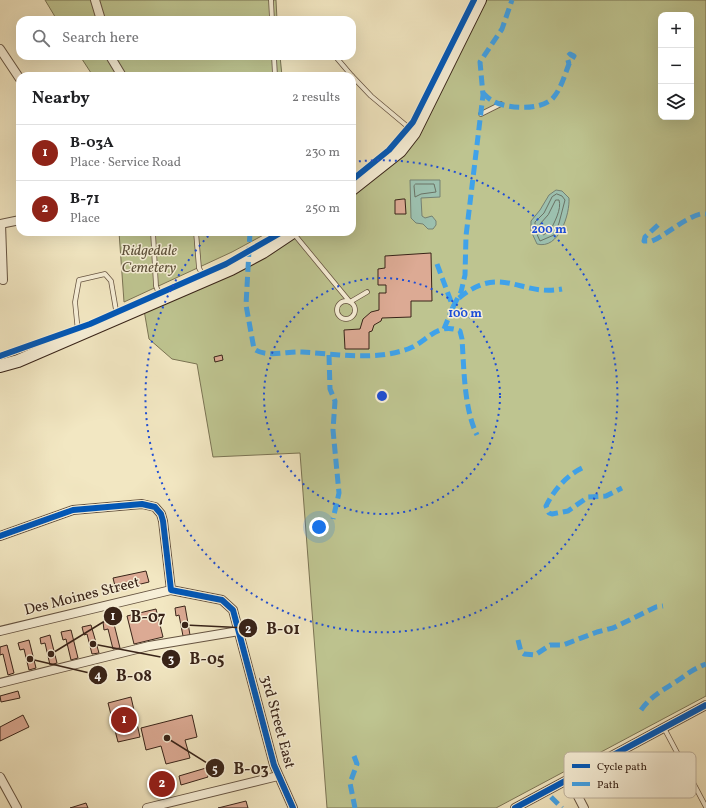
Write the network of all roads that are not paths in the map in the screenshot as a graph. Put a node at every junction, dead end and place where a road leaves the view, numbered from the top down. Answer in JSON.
{"nodes":[{"id":1,"x":95,"y":0,"type":"edge"},
{"id":2,"x":271,"y":0,"type":"edge"},
{"id":3,"x":480,"y":0,"type":"edge"},
{"id":4,"x":100,"y":16,"type":"edge"},
{"id":5,"x":272,"y":16,"type":"edge"},
{"id":6,"x":0,"y":49,"type":"edge"},
{"id":7,"x":112,"y":60,"type":"edge"},
{"id":8,"x":274,"y":60,"type":"edge"},
{"id":9,"x":338,"y":60,"type":"edge"},
{"id":10,"x":120,"y":72,"type":"edge"},
{"id":11,"x":275,"y":72,"type":"edge"},
{"id":12,"x":349,"y":72,"type":"edge"},
{"id":13,"x":16,"y":73,"type":"edge"},
{"id":14,"x":356,"y":80,"type":"edge"},
{"id":15,"x":501,"y":104,"type":"dead end"},
{"id":16,"x":481,"y":114,"type":"dead end"},
{"id":17,"x":414,"y":133,"type":"junction"},
{"id":18,"x":356,"y":186,"type":"edge"},
{"id":19,"x":16,"y":221,"type":"edge"},
{"id":20,"x":0,"y":224,"type":"edge"},
{"id":21,"x":153,"y":236,"type":"edge"},
{"id":22,"x":196,"y":236,"type":"edge"},
{"id":23,"x":287,"y":236,"type":"edge"},
{"id":24,"x":296,"y":236,"type":"edge"},
{"id":25,"x":3,"y":280,"type":"dead end"},
{"id":26,"x":206,"y":280,"type":"junction"},
{"id":27,"x":367,"y":292,"type":"dead end"},
{"id":28,"x":162,"y":299,"type":"junction"},
{"id":29,"x":350,"y":302,"type":"junction"},
{"id":30,"x":118,"y":318,"type":"junction"},
{"id":31,"x":79,"y":335,"type":"junction"},
{"id":32,"x":0,"y":366,"type":"edge"},
{"id":33,"x":0,"y":536,"type":"edge"},
{"id":34,"x":172,"y":590,"type":"junction"},
{"id":35,"x":0,"y":631,"type":"edge"},
{"id":36,"x":239,"y":631,"type":"junction"},
{"id":37,"x":0,"y":683,"type":"edge"},
{"id":38,"x":706,"y":705,"type":"edge"},
{"id":39,"x":664,"y":728,"type":"junction"},
{"id":40,"x":619,"y":752,"type":"edge"},
{"id":41,"x":677,"y":752,"type":"edge"},
{"id":42,"x":278,"y":776,"type":"junction"},
{"id":43,"x":0,"y":777,"type":"edge"},
{"id":44,"x":564,"y":782,"type":"edge"},
{"id":45,"x":696,"y":788,"type":"edge"},
{"id":46,"x":579,"y":798,"type":"edge"},
{"id":47,"x":706,"y":807,"type":"edge"},
{"id":48,"x":17,"y":808,"type":"edge"},
{"id":49,"x":147,"y":808,"type":"edge"},
{"id":50,"x":293,"y":808,"type":"edge"},
{"id":51,"x":515,"y":808,"type":"edge"},
{"id":52,"x":584,"y":808,"type":"edge"}],
"edges":[{"from":1,"to":4,"type":"street"},
{"from":2,"to":5,"type":"lane"},
{"from":3,"to":17,"type":"main road"},
{"from":6,"to":13,"type":"street"},
{"from":7,"to":10,"type":"street"},
{"from":8,"to":11,"type":"lane"},
{"from":9,"to":12,"type":"lane"},
{"from":14,"to":17,"type":"lane"},
{"from":15,"to":16,"type":"lane"},
{"from":17,"to":18,"type":"main road"},
{"from":19,"to":20,"type":"street"},
{"from":20,"to":25,"type":"street"},
{"from":21,"to":28,"type":"lane"},
{"from":22,"to":26,"type":"lane"},
{"from":23,"to":26,"type":"main road"},
{"from":24,"to":29,"type":"lane"},
{"from":26,"to":28,"type":"main road"},
{"from":27,"to":29,"type":"lane"},
{"from":28,"to":30,"type":"main road"},
{"from":29,"to":29,"type":"lane"},
{"from":30,"to":31,"type":"main road"},
{"from":30,"to":31,"type":"lane"},
{"from":31,"to":32,"type":"main road"},
{"from":33,"to":34,"type":"street"},
{"from":34,"to":35,"type":"street","name":"Des Moines Street"},
{"from":34,"to":36,"type":"street","name":"3rd Street East"},
{"from":36,"to":37,"type":"street"},
{"from":36,"to":42,"type":"street","name":"3rd Street East"},
{"from":38,"to":39,"type":"street"},
{"from":39,"to":40,"type":"street"},
{"from":39,"to":41,"type":"lane"},
{"from":42,"to":49,"type":"street"},
{"from":42,"to":50,"type":"street","name":"3rd Street East"},
{"from":43,"to":48,"type":"street"},
{"from":44,"to":51,"type":"street"},
{"from":45,"to":47,"type":"lane"},
{"from":46,"to":52,"type":"street"}]}
